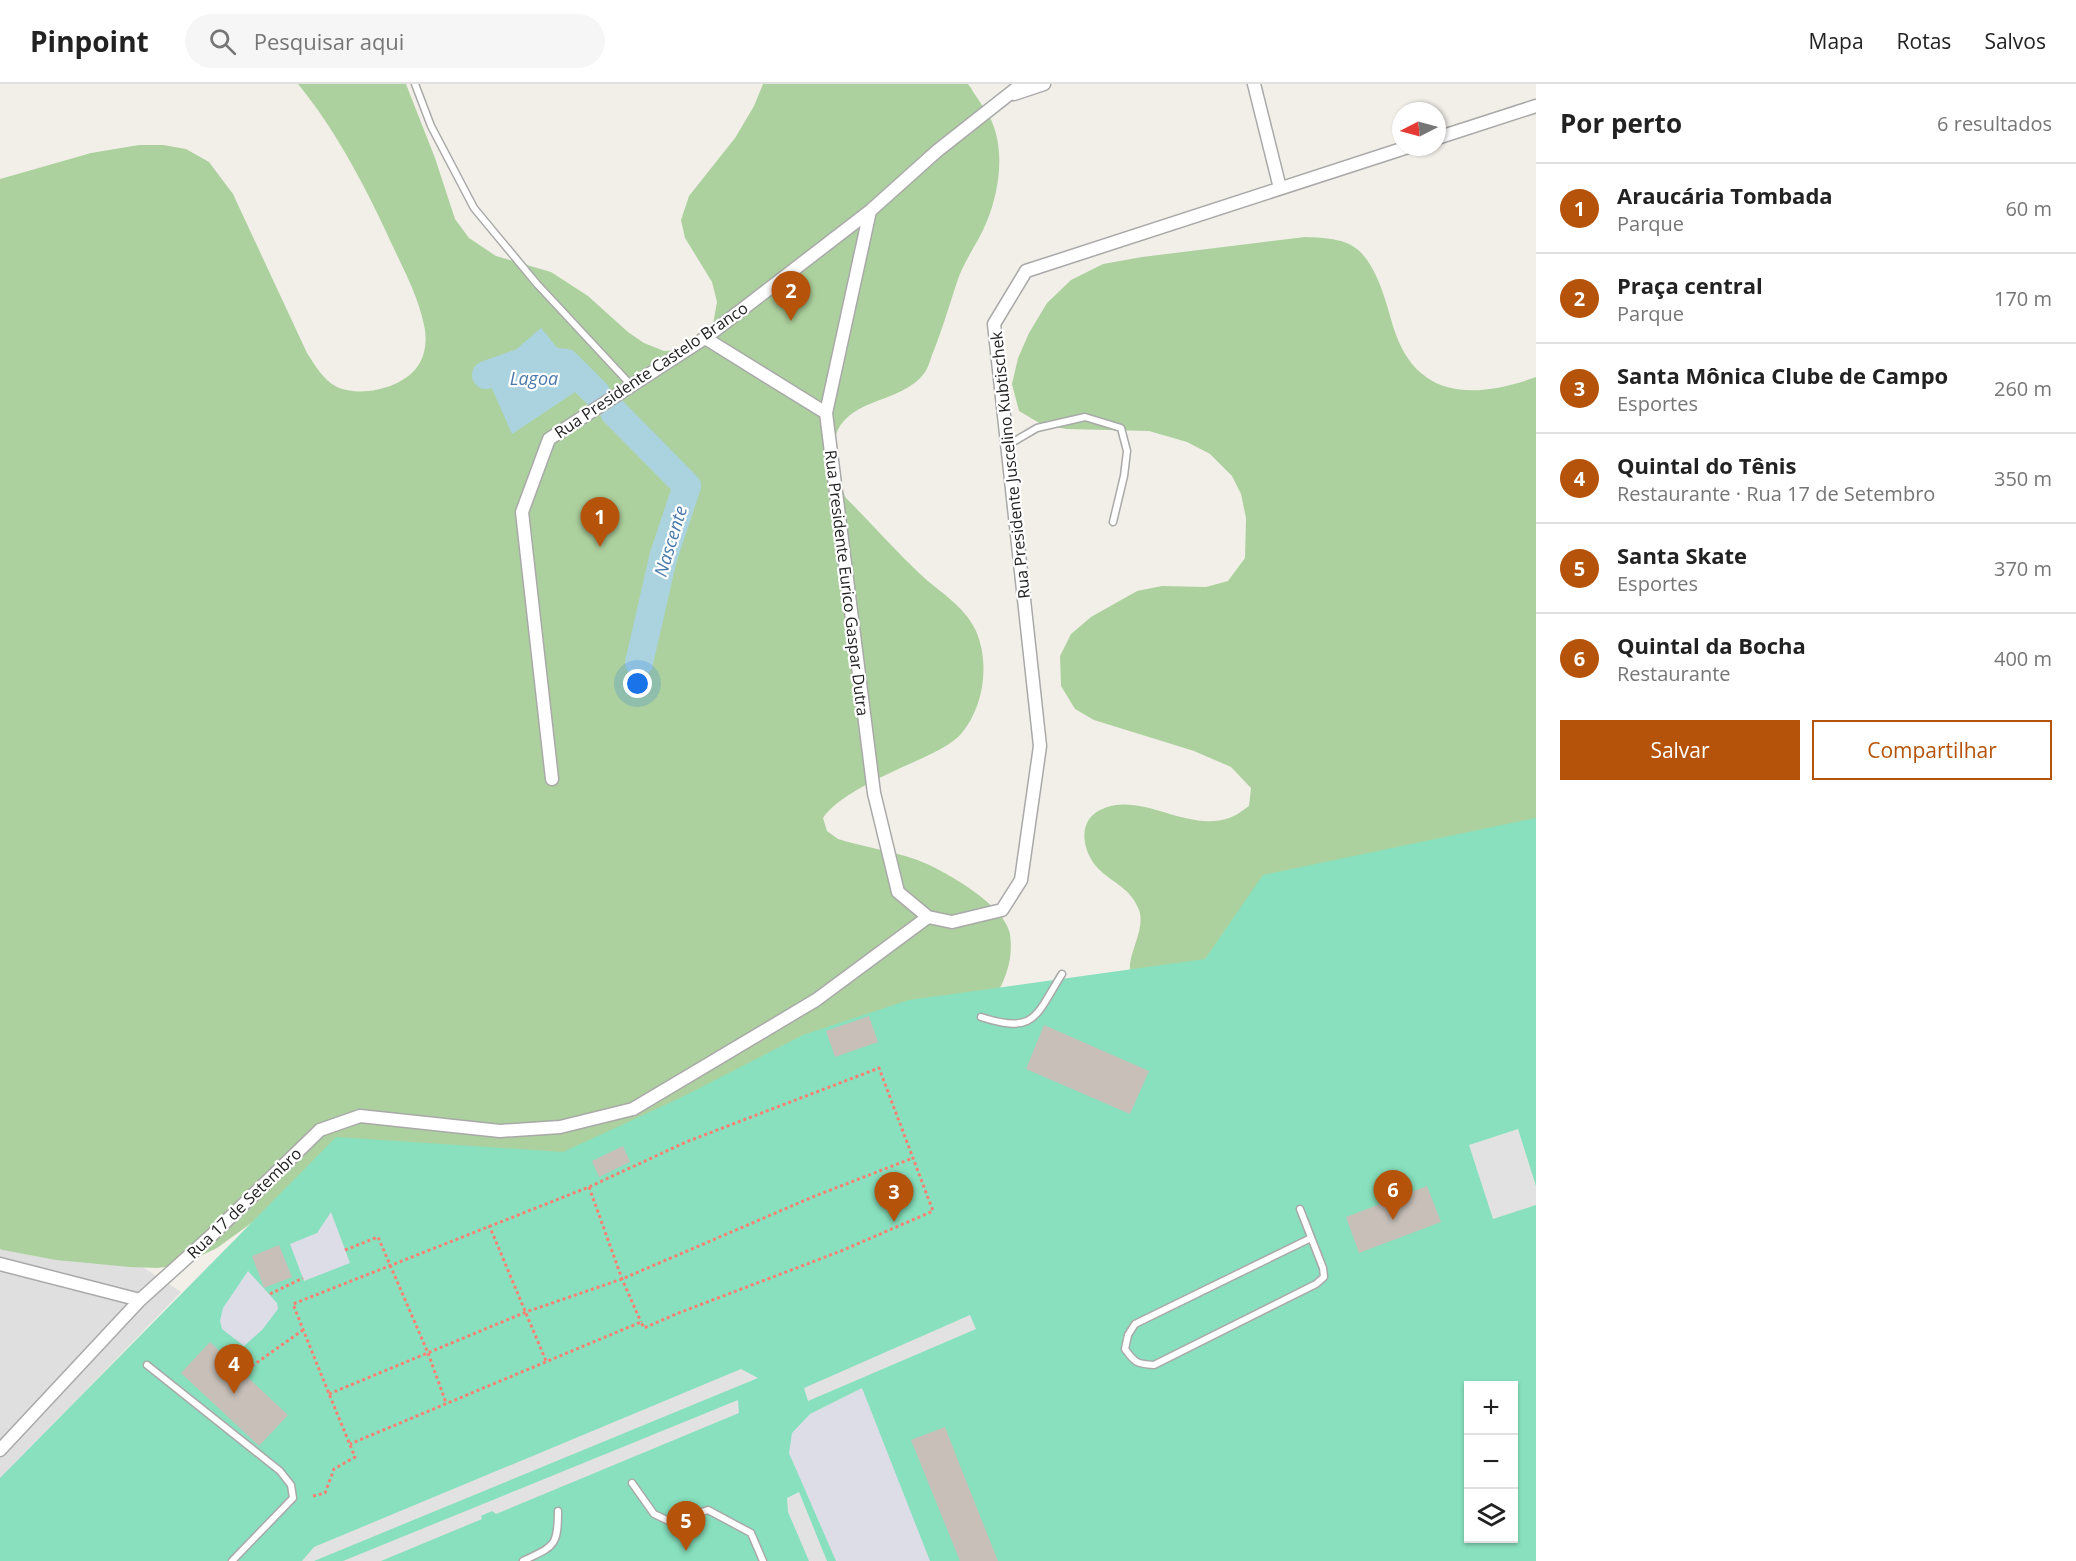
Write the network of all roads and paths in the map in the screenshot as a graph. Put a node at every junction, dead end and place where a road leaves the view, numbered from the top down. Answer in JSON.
{"nodes":[{"id":1,"x":415,"y":84,"type":"edge"},
{"id":2,"x":1022,"y":84,"type":"edge"},
{"id":3,"x":1044,"y":84,"type":"edge"},
{"id":4,"x":1254,"y":84,"type":"edge"},
{"id":5,"x":1007,"y":97,"type":"junction"},
{"id":6,"x":1536,"y":106,"type":"edge"},
{"id":7,"x":1446,"y":135,"type":"edge"},
{"id":8,"x":1392,"y":152,"type":"edge"},
{"id":9,"x":1280,"y":188,"type":"junction"},
{"id":10,"x":870,"y":211,"type":"junction"},
{"id":11,"x":705,"y":338,"type":"junction"},
{"id":12,"x":632,"y":386,"type":"junction"},
{"id":13,"x":826,"y":413,"type":"junction"},
{"id":14,"x":1008,"y":445,"type":"junction"},
{"id":15,"x":1113,"y":522,"type":"dead end"},
{"id":16,"x":552,"y":778,"type":"dead end"},
{"id":17,"x":928,"y":917,"type":"junction"},
{"id":18,"x":1062,"y":974,"type":"dead end"},
{"id":19,"x":981,"y":1017,"type":"dead end"},
{"id":20,"x":913,"y":1158,"type":"junction"},
{"id":21,"x":589,"y":1187,"type":"junction"},
{"id":22,"x":1300,"y":1209,"type":"dead end"},
{"id":23,"x":489,"y":1225,"type":"junction"},
{"id":24,"x":1311,"y":1238,"type":"junction"},
{"id":25,"x":345,"y":1250,"type":"dead end"},
{"id":26,"x":0,"y":1264,"type":"edge"},
{"id":27,"x":391,"y":1264,"type":"junction"},
{"id":28,"x":303,"y":1278,"type":"dead end"},
{"id":29,"x":622,"y":1279,"type":"junction"},
{"id":30,"x":270,"y":1294,"type":"dead end"},
{"id":31,"x":140,"y":1300,"type":"junction"},
{"id":32,"x":526,"y":1312,"type":"junction"},
{"id":33,"x":641,"y":1322,"type":"junction"},
{"id":34,"x":303,"y":1330,"type":"junction"},
{"id":35,"x":428,"y":1353,"type":"junction"},
{"id":36,"x":546,"y":1361,"type":"junction"},
{"id":37,"x":147,"y":1365,"type":"dead end"},
{"id":38,"x":242,"y":1372,"type":"dead end"},
{"id":39,"x":329,"y":1394,"type":"junction"},
{"id":40,"x":446,"y":1403,"type":"junction"},
{"id":41,"x":350,"y":1444,"type":"junction"},
{"id":42,"x":0,"y":1450,"type":"edge"},
{"id":43,"x":632,"y":1483,"type":"dead end"},
{"id":44,"x":313,"y":1496,"type":"dead end"},
{"id":45,"x":558,"y":1511,"type":"dead end"},
{"id":46,"x":232,"y":1561,"type":"edge"},
{"id":47,"x":523,"y":1561,"type":"edge"},
{"id":48,"x":763,"y":1561,"type":"edge"}],
"edges":[{"from":1,"to":12,"type":"lane"},
{"from":2,"to":5,"type":"street","name":"Rua Presidente Castelo Branco"},
{"from":3,"to":5,"type":"street"},
{"from":4,"to":9,"type":"street"},
{"from":5,"to":10,"type":"street","name":"Rua Presidente Castelo Branco"},
{"from":6,"to":7,"type":"street"},
{"from":8,"to":9,"type":"street","name":"Rua Presidente Juscelino Kubtischek"},
{"from":9,"to":14,"type":"street","name":"Rua Presidente Juscelino Kubtischek"},
{"from":10,"to":11,"type":"street","name":"Rua Presidente Castelo Branco"},
{"from":10,"to":13,"type":"street","name":"Rua Presidente Eurico Gaspar Dutra"},
{"from":11,"to":12,"type":"street","name":"Rua Presidente Castelo Branco"},
{"from":11,"to":13,"type":"street"},
{"from":12,"to":16,"type":"street","name":"Rua Presidente Castelo Branco"},
{"from":13,"to":17,"type":"street","name":"Rua Presidente Eurico Gaspar Dutra"},
{"from":14,"to":15,"type":"lane"},
{"from":14,"to":17,"type":"street","name":"Rua Presidente Juscelino Kubtischek"},
{"from":17,"to":31,"type":"street","name":"Rua 17 de Setembro"},
{"from":18,"to":19,"type":"lane"},
{"from":20,"to":21,"type":"path"},
{"from":20,"to":29,"type":"path"},
{"from":20,"to":33,"type":"path"},
{"from":21,"to":23,"type":"path"},
{"from":21,"to":29,"type":"path"},
{"from":22,"to":24,"type":"lane"},
{"from":23,"to":27,"type":"path"},
{"from":23,"to":32,"type":"path"},
{"from":24,"to":24,"type":"lane"},
{"from":25,"to":27,"type":"path"},
{"from":26,"to":31,"type":"street"},
{"from":27,"to":34,"type":"path"},
{"from":27,"to":35,"type":"path"},
{"from":28,"to":30,"type":"path"},
{"from":29,"to":32,"type":"path"},
{"from":29,"to":33,"type":"path"},
{"from":31,"to":42,"type":"street","name":"Rua 17 de Setembro"},
{"from":32,"to":35,"type":"path"},
{"from":32,"to":36,"type":"path"},
{"from":33,"to":36,"type":"path"},
{"from":34,"to":38,"type":"path"},
{"from":34,"to":39,"type":"path"},
{"from":35,"to":39,"type":"path"},
{"from":35,"to":40,"type":"path"},
{"from":36,"to":40,"type":"path"},
{"from":37,"to":46,"type":"lane"},
{"from":39,"to":41,"type":"path"},
{"from":40,"to":41,"type":"path"},
{"from":41,"to":44,"type":"path"},
{"from":43,"to":48,"type":"lane"},
{"from":45,"to":47,"type":"lane"}]}
